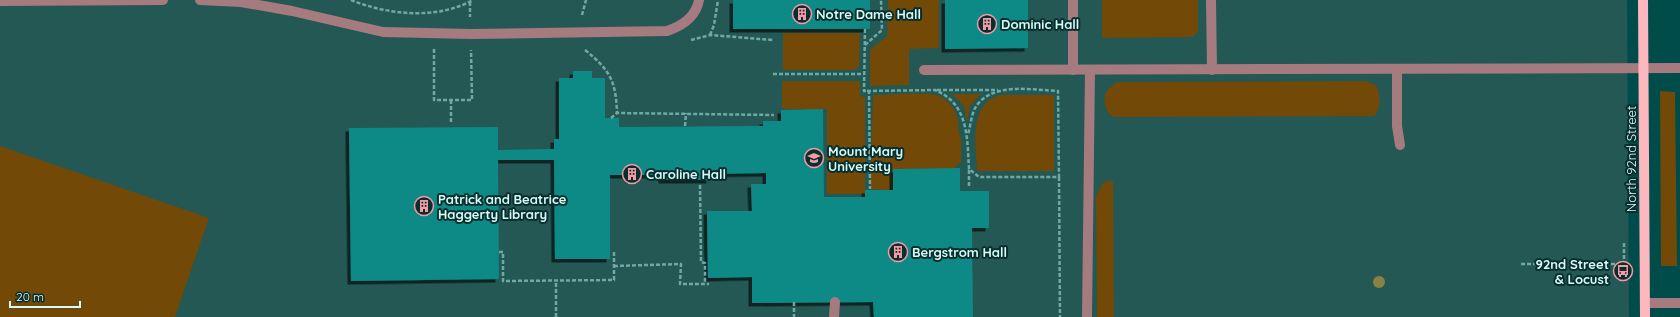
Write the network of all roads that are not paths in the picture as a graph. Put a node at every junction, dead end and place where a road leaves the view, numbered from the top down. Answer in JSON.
{"nodes":[{"id":1,"x":163,"y":0,"type":"edge"},
{"id":2,"x":200,"y":0,"type":"edge"},
{"id":3,"x":699,"y":0,"type":"edge"},
{"id":4,"x":1073,"y":0,"type":"edge"},
{"id":5,"x":1210,"y":0,"type":"edge"},
{"id":6,"x":1643,"y":0,"type":"edge"},
{"id":7,"x":0,"y":1,"type":"edge"},
{"id":8,"x":1644,"y":68,"type":"junction"},
{"id":9,"x":1680,"y":68,"type":"edge"},
{"id":10,"x":924,"y":70,"type":"dead end"},
{"id":11,"x":1073,"y":70,"type":"junction"},
{"id":12,"x":1090,"y":70,"type":"junction"},
{"id":13,"x":1212,"y":70,"type":"junction"},
{"id":14,"x":1397,"y":70,"type":"junction"},
{"id":15,"x":1400,"y":145,"type":"dead end"},
{"id":16,"x":834,"y":302,"type":"dead end"},
{"id":17,"x":1680,"y":302,"type":"edge"},
{"id":18,"x":1645,"y":303,"type":"junction"},
{"id":19,"x":834,"y":317,"type":"edge"},
{"id":20,"x":1087,"y":317,"type":"edge"},
{"id":21,"x":1645,"y":317,"type":"edge"}],
"edges":[{"from":1,"to":7,"type":"street"},
{"from":2,"to":3,"type":"street"},
{"from":4,"to":11,"type":"street"},
{"from":5,"to":13,"type":"street"},
{"from":6,"to":8,"type":"main road","name":"North 92nd Street"},
{"from":8,"to":9,"type":"street"},
{"from":8,"to":14,"type":"street"},
{"from":8,"to":18,"type":"main road","name":"North 92nd Street"},
{"from":10,"to":11,"type":"street"},
{"from":11,"to":12,"type":"street"},
{"from":12,"to":13,"type":"street"},
{"from":12,"to":20,"type":"street"},
{"from":13,"to":14,"type":"street"},
{"from":14,"to":15,"type":"street"},
{"from":16,"to":19,"type":"street"},
{"from":17,"to":18,"type":"street"},
{"from":18,"to":21,"type":"main road","name":"North 92nd Street"}]}
